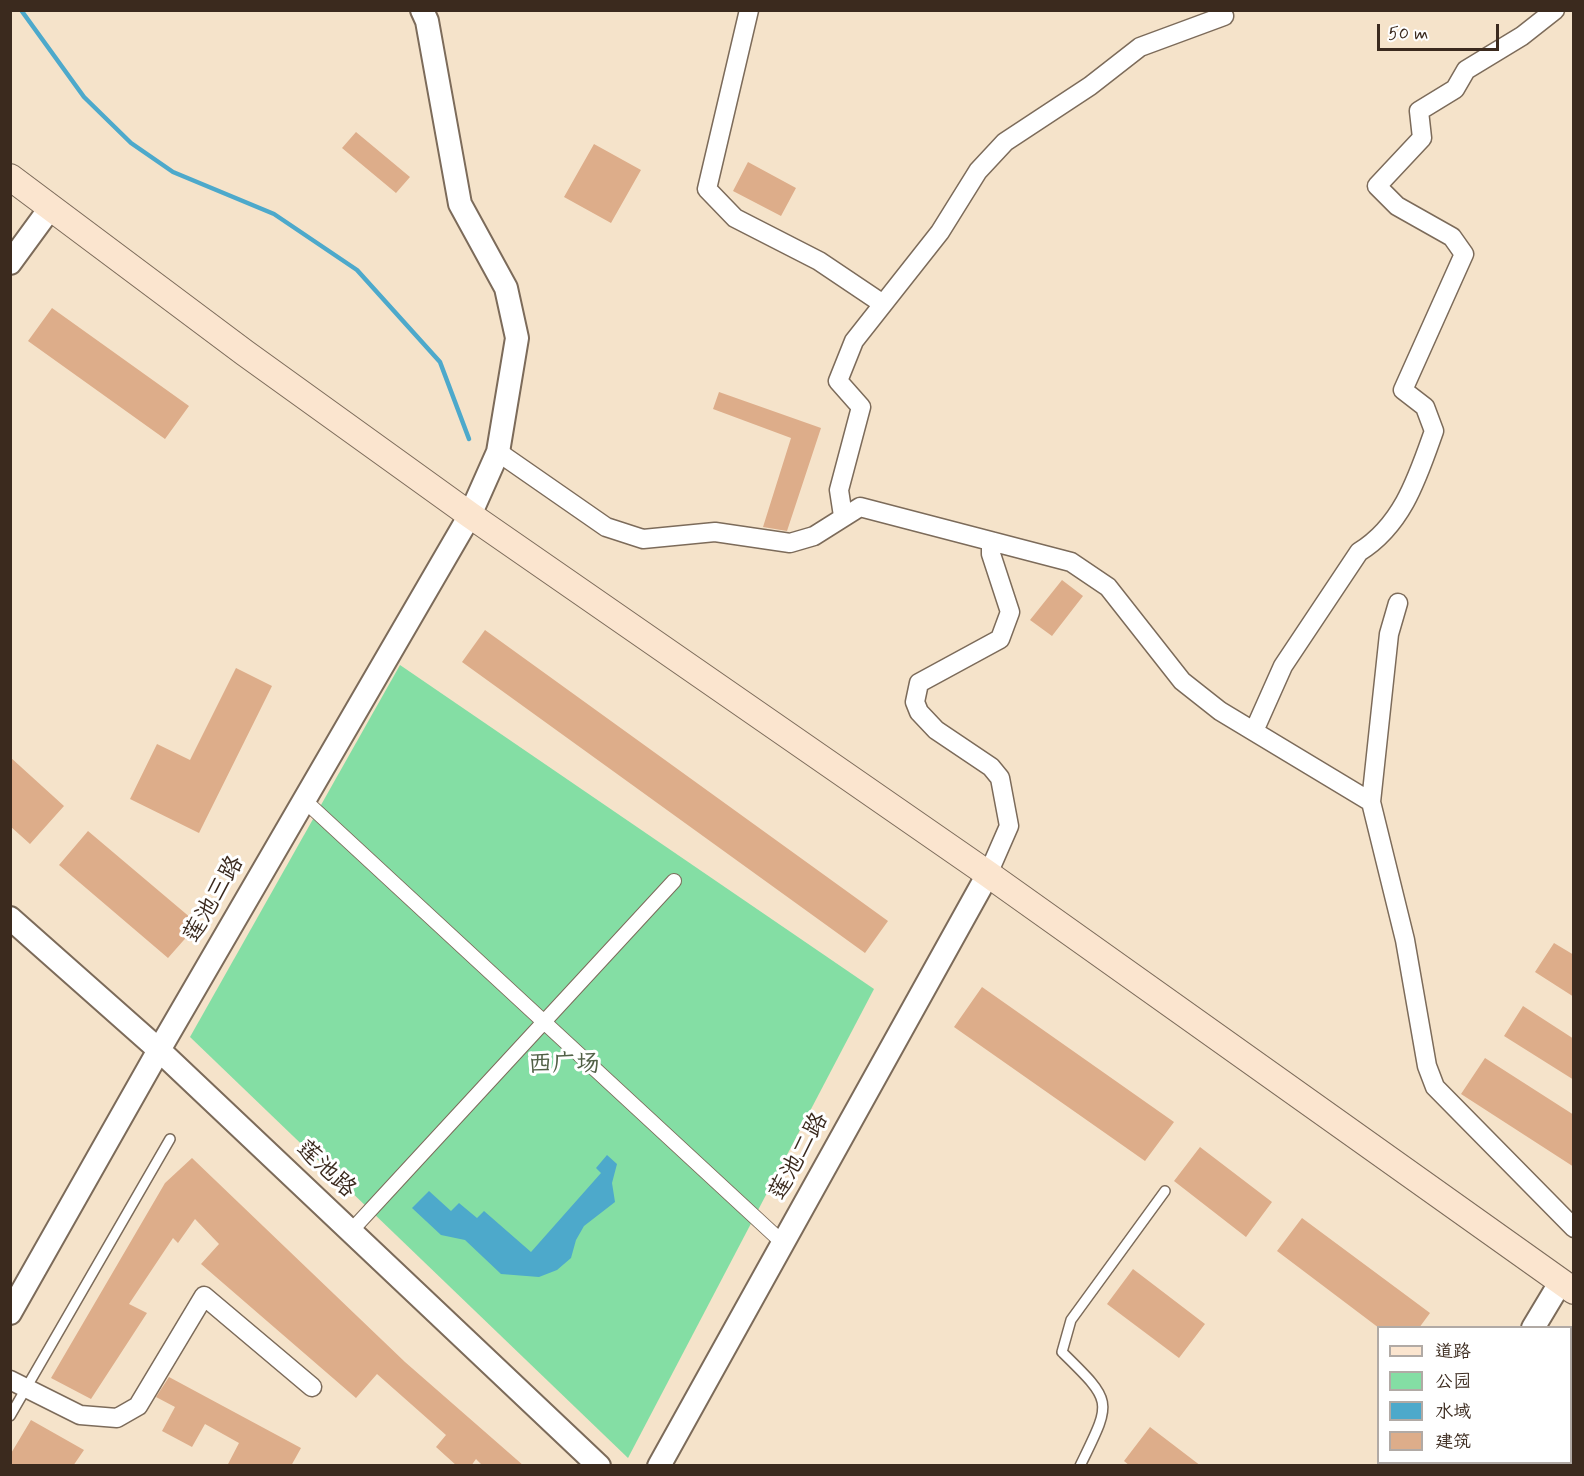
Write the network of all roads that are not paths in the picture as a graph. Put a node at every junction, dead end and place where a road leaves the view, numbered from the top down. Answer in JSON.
{"nodes":[{"id":1,"x":422,"y":10,"type":"edge"},
{"id":2,"x":749,"y":10,"type":"edge"},
{"id":3,"x":1555,"y":10,"type":"edge"},
{"id":4,"x":1224,"y":16,"type":"dead end"},
{"id":5,"x":10,"y":177,"type":"edge"},
{"id":6,"x":51,"y":207,"type":"junction"},
{"id":7,"x":10,"y":262,"type":"edge"},
{"id":8,"x":883,"y":304,"type":"junction"},
{"id":9,"x":498,"y":452,"type":"junction"},
{"id":10,"x":470,"y":515,"type":"junction"},
{"id":11,"x":843,"y":516,"type":"junction"},
{"id":12,"x":991,"y":541,"type":"junction"},
{"id":13,"x":1398,"y":603,"type":"dead end"},
{"id":14,"x":1254,"y":731,"type":"junction"},
{"id":15,"x":304,"y":801,"type":"junction"},
{"id":16,"x":1371,"y":802,"type":"junction"},
{"id":17,"x":988,"y":874,"type":"junction"},
{"id":18,"x":674,"y":881,"type":"dead end"},
{"id":19,"x":10,"y":918,"type":"edge"},
{"id":20,"x":543,"y":1022,"type":"junction"},
{"id":21,"x":159,"y":1050,"type":"junction"},
{"id":22,"x":170,"y":1139,"type":"dead end"},
{"id":23,"x":1165,"y":1191,"type":"dead end"},
{"id":24,"x":1574,"y":1228,"type":"edge"},
{"id":25,"x":351,"y":1231,"type":"junction"},
{"id":26,"x":783,"y":1244,"type":"junction"},
{"id":27,"x":1567,"y":1287,"type":"edge"},
{"id":28,"x":10,"y":1313,"type":"edge"},
{"id":29,"x":1535,"y":1326,"type":"edge"},
{"id":30,"x":10,"y":1380,"type":"edge"},
{"id":31,"x":28,"y":1387,"type":"junction"},
{"id":32,"x":312,"y":1387,"type":"dead end"},
{"id":33,"x":10,"y":1416,"type":"edge"},
{"id":34,"x":599,"y":1466,"type":"edge"},
{"id":35,"x":659,"y":1466,"type":"edge"},
{"id":36,"x":1080,"y":1466,"type":"edge"}],
"edges":[{"from":1,"to":9,"type":"street","name":"莲池三路"},
{"from":2,"to":8,"type":"street"},
{"from":3,"to":14,"type":"street"},
{"from":4,"to":8,"type":"street"},
{"from":5,"to":6,"type":"main road"},
{"from":6,"to":7,"type":"street"},
{"from":6,"to":10,"type":"main road"},
{"from":8,"to":11,"type":"street"},
{"from":9,"to":10,"type":"street","name":"莲池三路"},
{"from":9,"to":11,"type":"street"},
{"from":10,"to":15,"type":"street","name":"莲池三路"},
{"from":10,"to":17,"type":"main road"},
{"from":11,"to":12,"type":"street"},
{"from":12,"to":14,"type":"street"},
{"from":12,"to":17,"type":"street"},
{"from":13,"to":16,"type":"street"},
{"from":14,"to":16,"type":"street"},
{"from":15,"to":20,"type":"street"},
{"from":15,"to":21,"type":"street","name":"莲池三路"},
{"from":16,"to":24,"type":"street"},
{"from":17,"to":26,"type":"street","name":"莲池二路"},
{"from":17,"to":27,"type":"main road"},
{"from":18,"to":20,"type":"street"},
{"from":19,"to":21,"type":"street","name":"莲池路"},
{"from":20,"to":25,"type":"street"},
{"from":20,"to":26,"type":"street"},
{"from":21,"to":25,"type":"street","name":"莲池路"},
{"from":21,"to":28,"type":"street","name":"莲池三路"},
{"from":22,"to":31,"type":"lane"},
{"from":23,"to":36,"type":"lane"},
{"from":25,"to":34,"type":"street","name":"莲池路"},
{"from":26,"to":35,"type":"street","name":"莲池二路"},
{"from":27,"to":29,"type":"street"},
{"from":30,"to":31,"type":"street"},
{"from":31,"to":32,"type":"street"},
{"from":31,"to":33,"type":"lane"}]}
